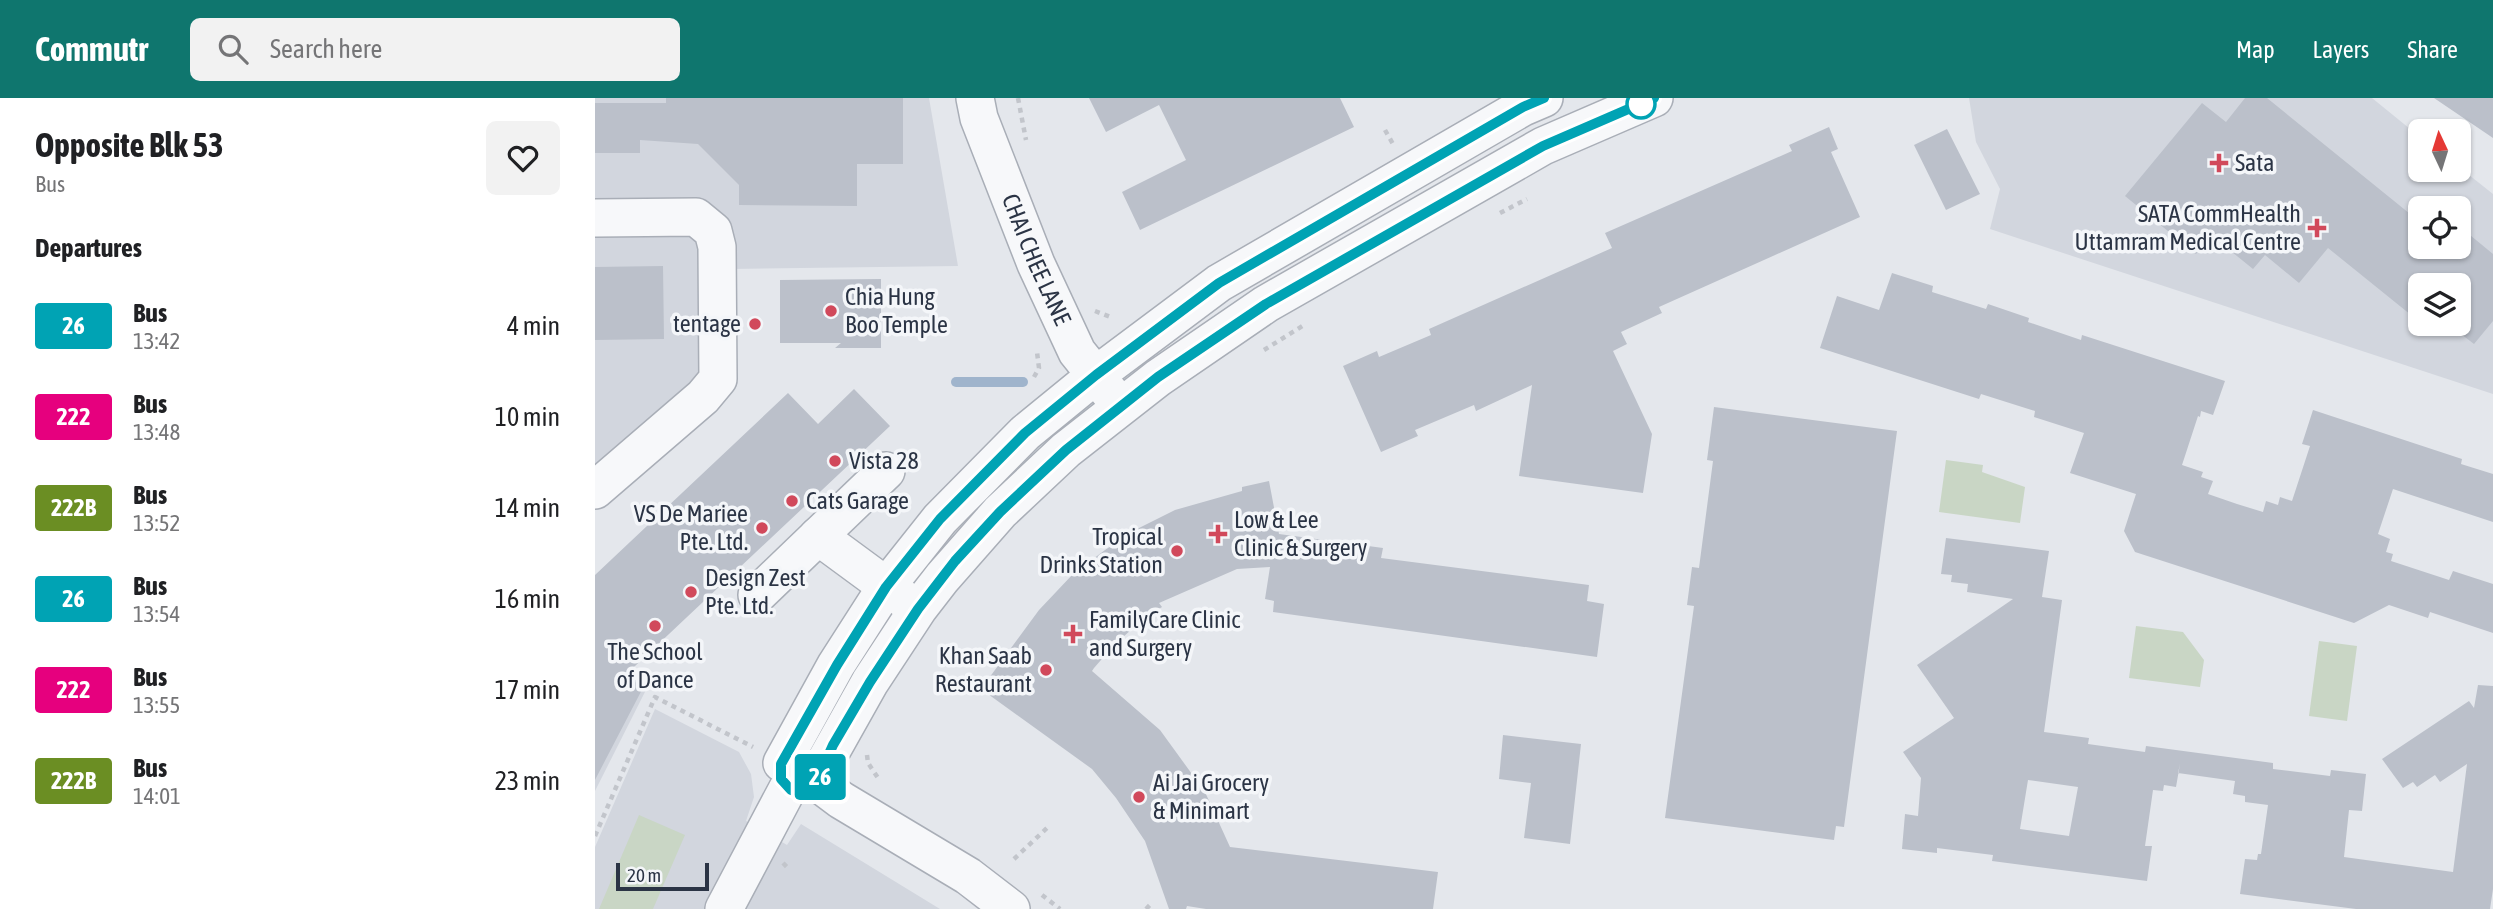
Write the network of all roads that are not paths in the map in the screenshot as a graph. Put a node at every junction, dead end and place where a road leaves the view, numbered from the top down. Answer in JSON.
{"nodes":[{"id":1,"x":975,"y":98,"type":"edge"},
{"id":2,"x":1544,"y":98,"type":"edge"},
{"id":3,"x":1654,"y":98,"type":"edge"},
{"id":4,"x":595,"y":218,"type":"edge"},
{"id":5,"x":1096,"y":375,"type":"junction"},
{"id":6,"x":1121,"y":407,"type":"junction"},
{"id":7,"x":886,"y":471,"type":"dead end"},
{"id":8,"x":595,"y":490,"type":"edge"},
{"id":9,"x":825,"y":530,"type":"junction"},
{"id":10,"x":891,"y":582,"type":"junction"},
{"id":11,"x":757,"y":596,"type":"dead end"},
{"id":12,"x":918,"y":609,"type":"junction"},
{"id":13,"x":802,"y":776,"type":"junction"},
{"id":14,"x":1025,"y":901,"type":"edge"},
{"id":15,"x":724,"y":909,"type":"edge"}],
"edges":[{"from":1,"to":5,"type":"street","name":"CHAI CHEE LANE"},
{"from":2,"to":5,"type":"street"},
{"from":3,"to":6,"type":"street"},
{"from":4,"to":8,"type":"street"},
{"from":5,"to":6,"type":"street","name":"CHAI CHEE LANE"},
{"from":5,"to":10,"type":"street"},
{"from":6,"to":12,"type":"street"},
{"from":7,"to":9,"type":"street"},
{"from":9,"to":10,"type":"street"},
{"from":9,"to":11,"type":"street"},
{"from":10,"to":12,"type":"street"},
{"from":10,"to":13,"type":"street"},
{"from":12,"to":13,"type":"street"},
{"from":13,"to":14,"type":"street"},
{"from":13,"to":15,"type":"street"}]}
